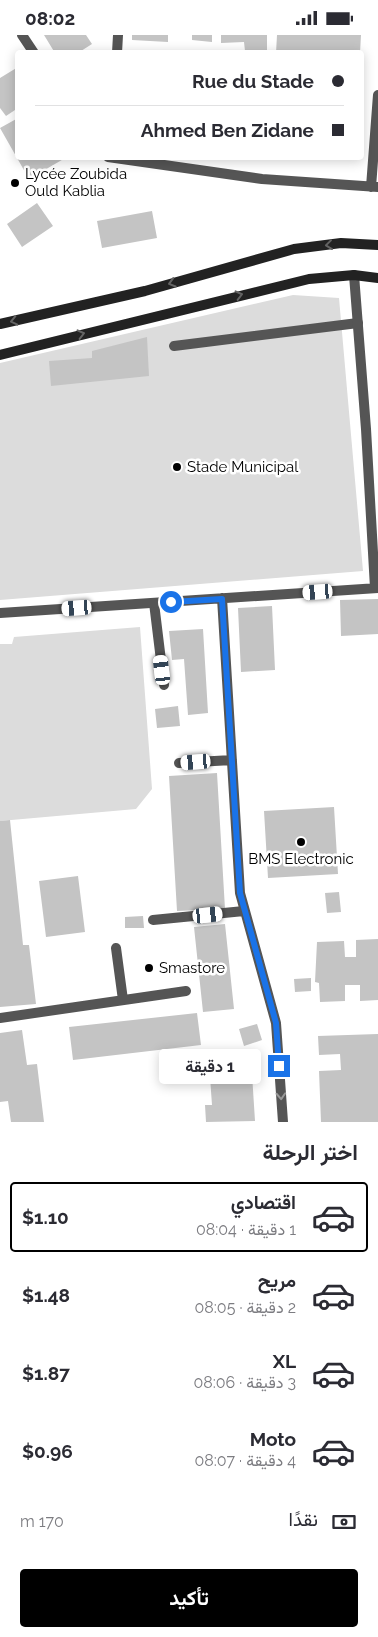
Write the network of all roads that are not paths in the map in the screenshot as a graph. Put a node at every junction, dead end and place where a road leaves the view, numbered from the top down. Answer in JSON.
{"nodes":[{"id":1,"x":22,"y":35,"type":"edge"},
{"id":2,"x":118,"y":35,"type":"edge"},
{"id":3,"x":32,"y":50,"type":"edge"},
{"id":4,"x":117,"y":50,"type":"edge"},
{"id":5,"x":378,"y":95,"type":"edge"},
{"id":6,"x":124,"y":160,"type":"edge"},
{"id":7,"x":374,"y":187,"type":"edge"},
{"id":8,"x":378,"y":245,"type":"edge"},
{"id":9,"x":354,"y":275,"type":"junction"},
{"id":10,"x":378,"y":277,"type":"edge"},
{"id":11,"x":358,"y":323,"type":"junction"},
{"id":12,"x":0,"y":324,"type":"edge"},
{"id":13,"x":174,"y":346,"type":"dead end"},
{"id":14,"x":0,"y":355,"type":"edge"},
{"id":15,"x":366,"y":429,"type":"junction"},
{"id":16,"x":378,"y":429,"type":"edge"},
{"id":17,"x":377,"y":588,"type":"edge"},
{"id":18,"x":222,"y":599,"type":"junction"},
{"id":19,"x":154,"y":603,"type":"junction"},
{"id":20,"x":0,"y":613,"type":"edge"},
{"id":21,"x":164,"y":685,"type":"dead end"},
{"id":22,"x":232,"y":760,"type":"junction"},
{"id":23,"x":179,"y":763,"type":"dead end"},
{"id":24,"x":244,"y":911,"type":"junction"},
{"id":25,"x":153,"y":920,"type":"dead end"},
{"id":26,"x":116,"y":948,"type":"dead end"},
{"id":27,"x":186,"y":991,"type":"dead end"},
{"id":28,"x":123,"y":1000,"type":"junction"},
{"id":29,"x":0,"y":1018,"type":"edge"},
{"id":30,"x":283,"y":1122,"type":"edge"}],
"edges":[{"from":1,"to":3,"type":"street"},
{"from":2,"to":4,"type":"street"},
{"from":5,"to":7,"type":"street"},
{"from":6,"to":7,"type":"street"},
{"from":8,"to":12,"type":"main road","one_way":true},
{"from":9,"to":10,"type":"main road"},
{"from":9,"to":11,"type":"street"},
{"from":14,"to":9,"type":"main road","one_way":true},
{"from":11,"to":13,"type":"street"},
{"from":11,"to":15,"type":"street"},
{"from":15,"to":16,"type":"street"},
{"from":15,"to":17,"type":"street"},
{"from":17,"to":18,"type":"street"},
{"from":18,"to":19,"type":"street"},
{"from":18,"to":22,"type":"street"},
{"from":19,"to":20,"type":"street"},
{"from":19,"to":21,"type":"street"},
{"from":22,"to":23,"type":"street"},
{"from":22,"to":24,"type":"street"},
{"from":24,"to":25,"type":"street"},
{"from":24,"to":30,"type":"street","one_way":true},
{"from":26,"to":28,"type":"street"},
{"from":27,"to":28,"type":"street"},
{"from":28,"to":29,"type":"street"}]}
